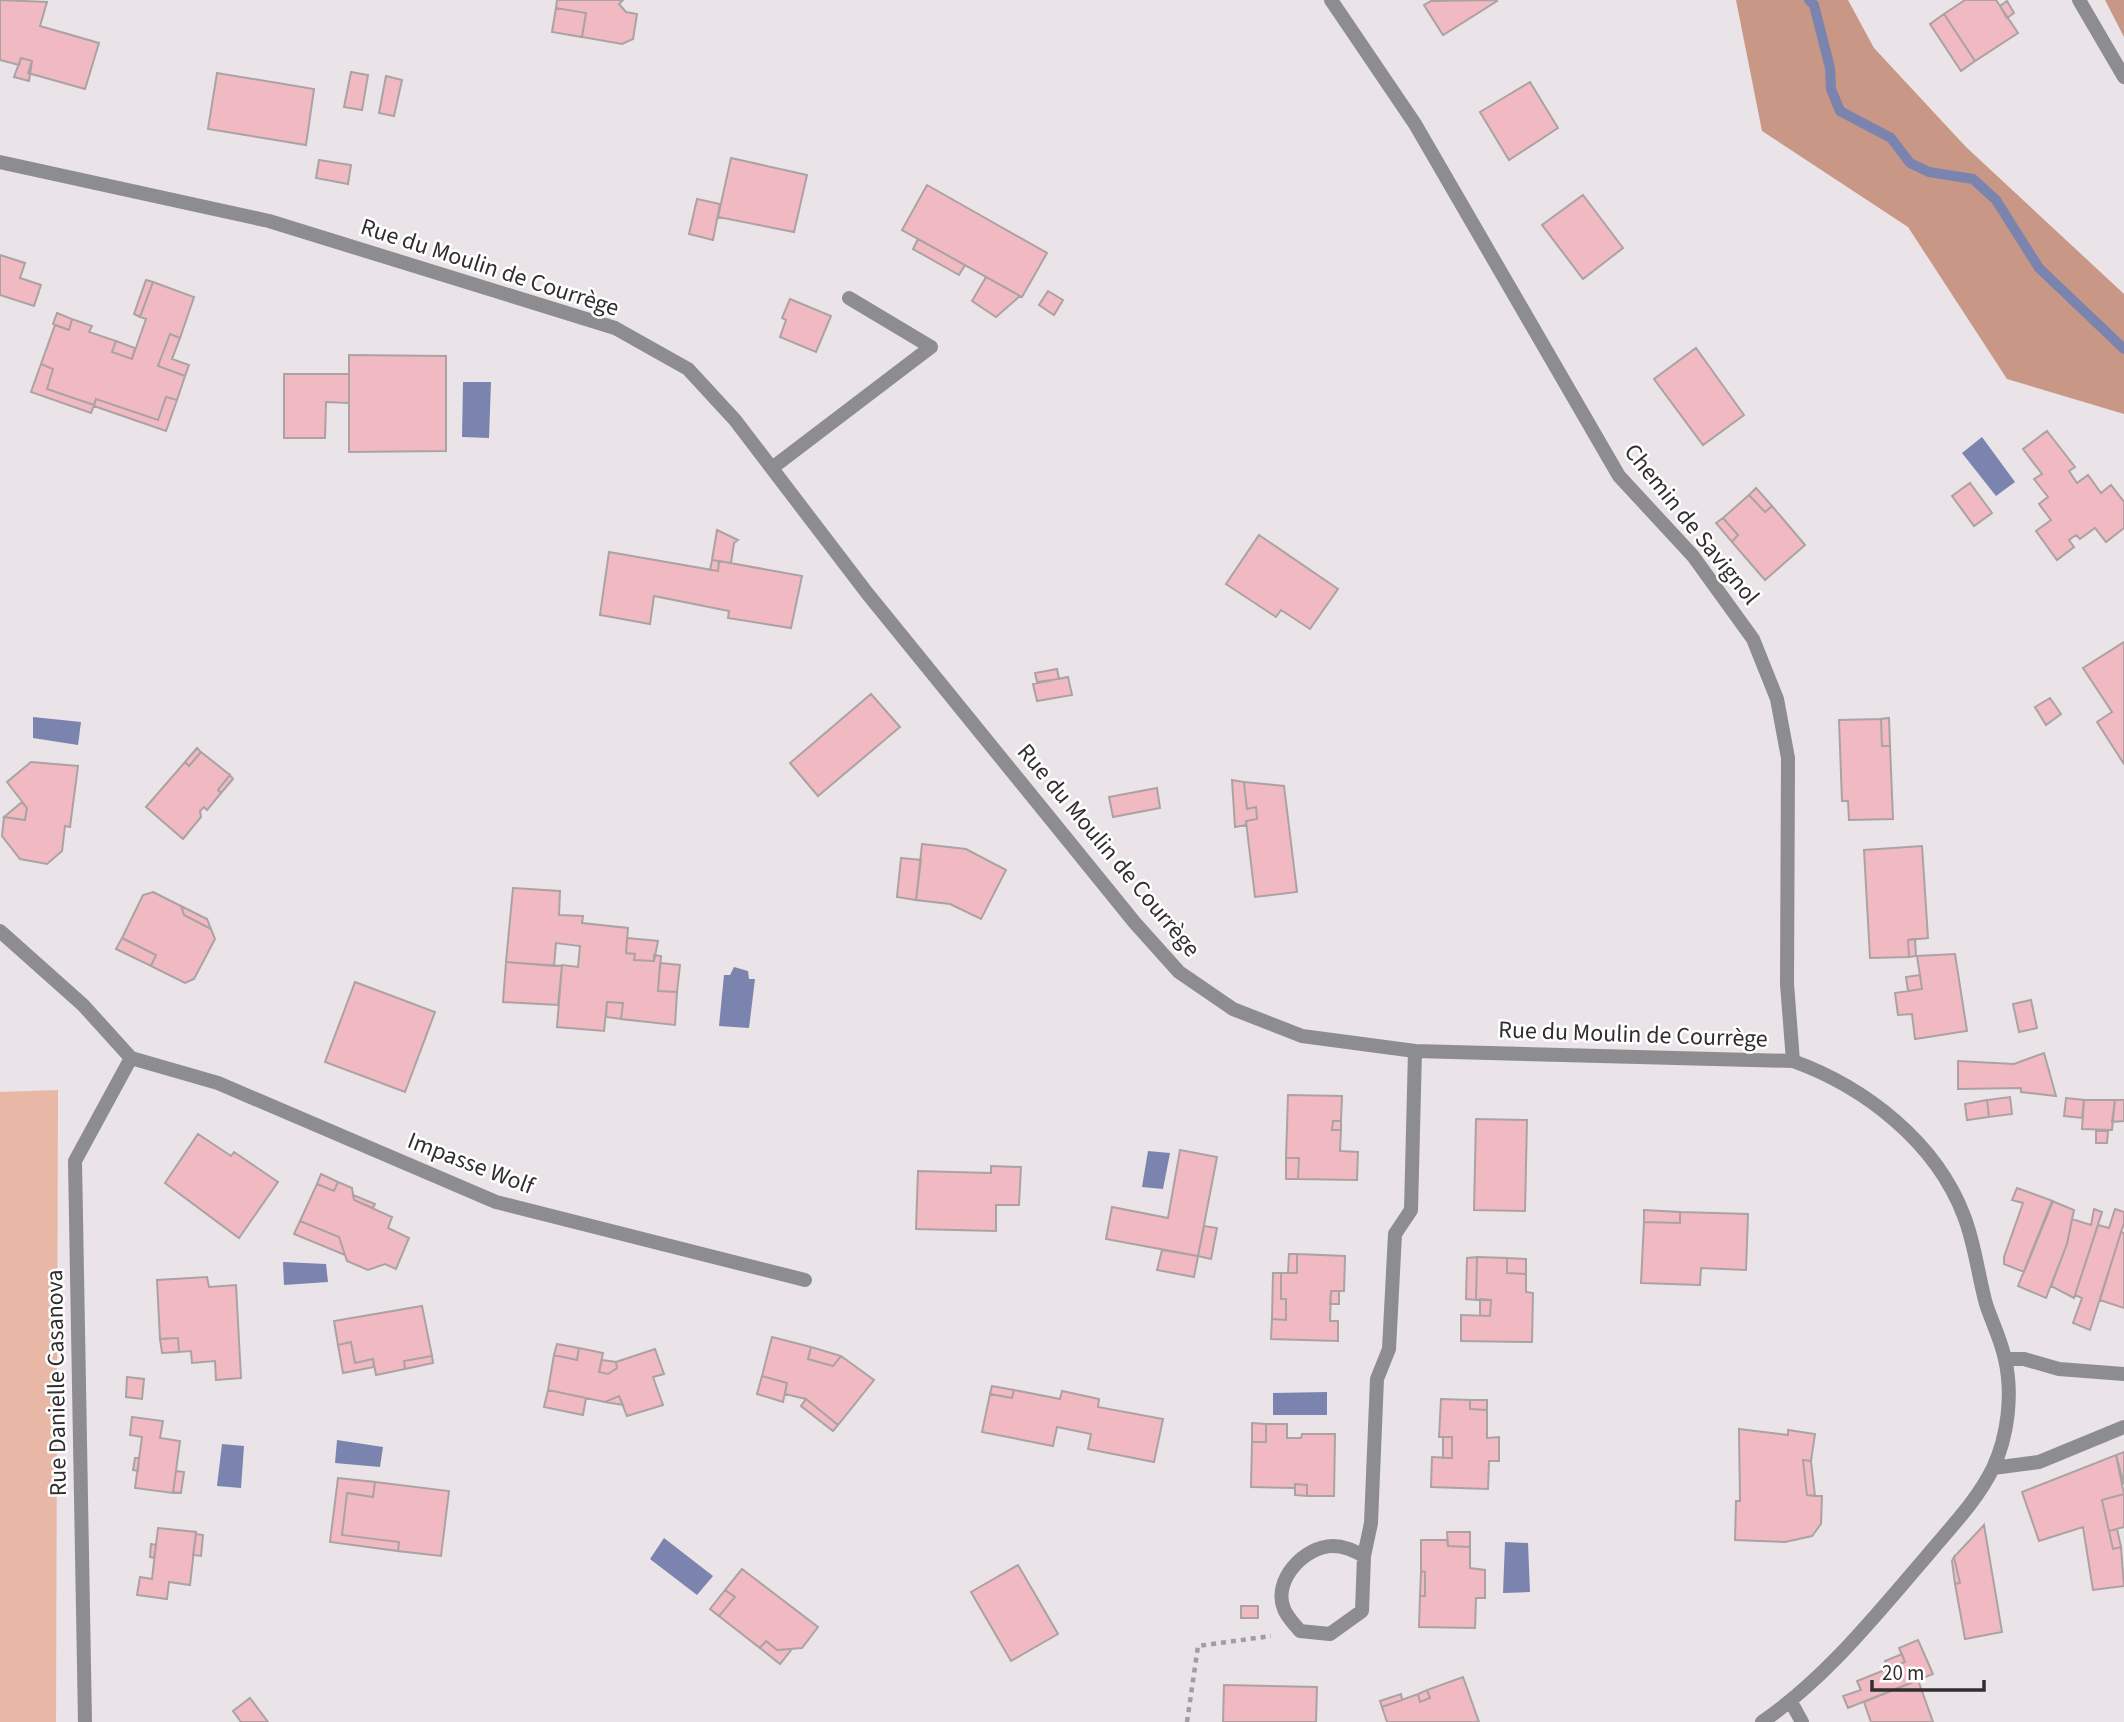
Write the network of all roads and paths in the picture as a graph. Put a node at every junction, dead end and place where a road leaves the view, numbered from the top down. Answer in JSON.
{"nodes":[{"id":1,"x":1331,"y":0,"type":"edge"},
{"id":2,"x":2079,"y":0,"type":"edge"},
{"id":3,"x":2124,"y":77,"type":"edge"},
{"id":4,"x":0,"y":162,"type":"edge"},
{"id":5,"x":849,"y":298,"type":"dead end"},
{"id":6,"x":772,"y":468,"type":"junction"},
{"id":7,"x":0,"y":931,"type":"edge"},
{"id":8,"x":1415,"y":1051,"type":"junction"},
{"id":9,"x":131,"y":1058,"type":"junction"},
{"id":10,"x":1793,"y":1061,"type":"junction"},
{"id":11,"x":805,"y":1280,"type":"dead end"},
{"id":12,"x":2005,"y":1359,"type":"junction"},
{"id":13,"x":2124,"y":1374,"type":"edge"},
{"id":14,"x":2124,"y":1427,"type":"edge"},
{"id":15,"x":1993,"y":1468,"type":"junction"},
{"id":16,"x":1364,"y":1556,"type":"junction"},
{"id":17,"x":1300,"y":1631,"type":"junction"},
{"id":18,"x":1791,"y":1702,"type":"junction"},
{"id":19,"x":85,"y":1722,"type":"edge"},
{"id":20,"x":1187,"y":1722,"type":"edge"},
{"id":21,"x":1762,"y":1722,"type":"edge"},
{"id":22,"x":1802,"y":1722,"type":"edge"}],
"edges":[{"from":1,"to":10,"type":"street","name":"Chemin de Savignol"},
{"from":2,"to":3,"type":"street"},
{"from":4,"to":6,"type":"street","name":"Rue du Moulin de Courrège"},
{"from":5,"to":6,"type":"street"},
{"from":6,"to":8,"type":"street","name":"Rue du Moulin de Courrège"},
{"from":7,"to":9,"type":"street"},
{"from":8,"to":10,"type":"street","name":"Rue du Moulin de Courrège"},
{"from":8,"to":16,"type":"street"},
{"from":9,"to":11,"type":"street","name":"Impasse Wolf"},
{"from":9,"to":19,"type":"street","name":"Rue Danielle Casanova"},
{"from":10,"to":12,"type":"street","name":"Rue du Moulin de Courrège"},
{"from":12,"to":13,"type":"street"},
{"from":12,"to":15,"type":"street","name":"Rue du Moulin de Courrège"},
{"from":14,"to":15,"type":"street"},
{"from":15,"to":18,"type":"street","name":"Rue du Moulin de Courrège"},
{"from":16,"to":17,"type":"street"},
{"from":16,"to":17,"type":"street"},
{"from":17,"to":20,"type":"path"},
{"from":18,"to":21,"type":"street","name":"Rue du Moulin de Courrège"},
{"from":18,"to":22,"type":"street"}]}
